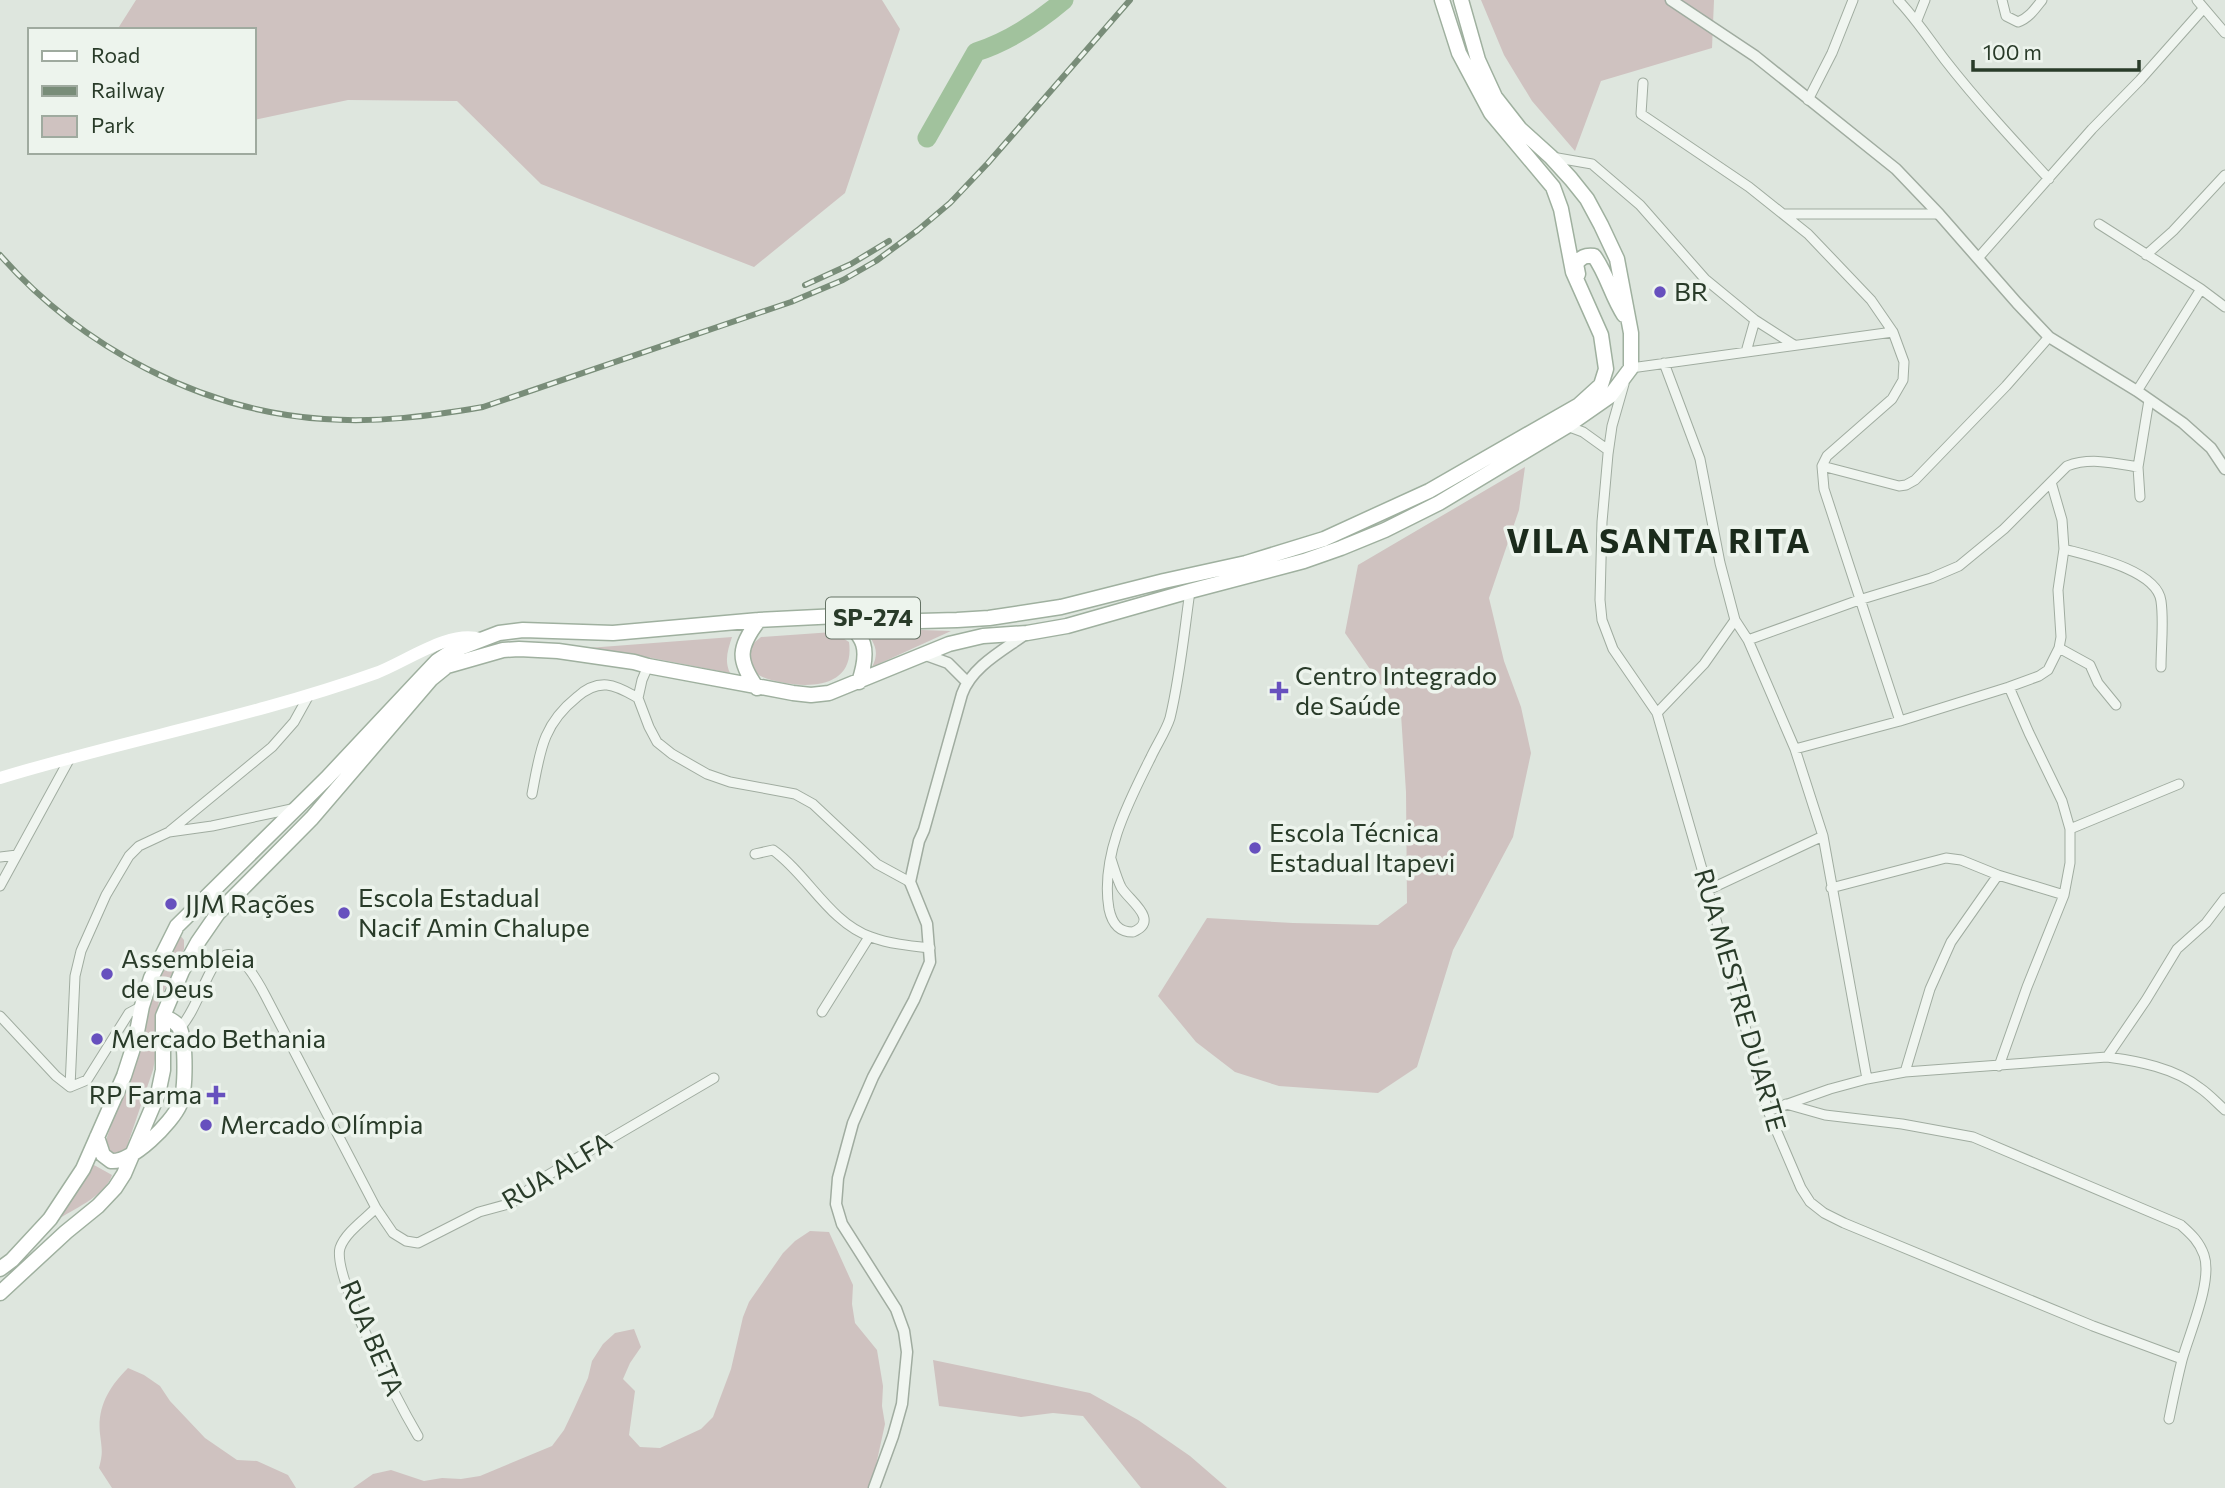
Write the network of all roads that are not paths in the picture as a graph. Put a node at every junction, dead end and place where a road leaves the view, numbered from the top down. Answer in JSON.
{"nodes":[{"id":1,"x":1442,"y":0,"type":"edge"},
{"id":2,"x":1461,"y":0,"type":"edge"},
{"id":3,"x":1671,"y":0,"type":"edge"},
{"id":4,"x":1853,"y":0,"type":"edge"},
{"id":5,"x":1898,"y":0,"type":"edge"},
{"id":6,"x":1925,"y":0,"type":"edge"},
{"id":7,"x":2002,"y":0,"type":"edge"},
{"id":8,"x":2042,"y":0,"type":"edge"},
{"id":9,"x":2197,"y":0,"type":"edge"},
{"id":10,"x":2203,"y":9,"type":"junction"},
{"id":11,"x":1917,"y":20,"type":"junction"},
{"id":12,"x":2225,"y":33,"type":"edge"},
{"id":13,"x":1643,"y":83,"type":"dead end"},
{"id":14,"x":1808,"y":100,"type":"junction"},
{"id":15,"x":1551,"y":157,"type":"junction"},
{"id":16,"x":2225,"y":175,"type":"edge"},
{"id":17,"x":2049,"y":179,"type":"junction"},
{"id":18,"x":1784,"y":214,"type":"junction"},
{"id":19,"x":1939,"y":214,"type":"junction"},
{"id":20,"x":2099,"y":224,"type":"dead end"},
{"id":21,"x":2146,"y":255,"type":"junction"},
{"id":22,"x":1979,"y":257,"type":"junction"},
{"id":23,"x":2201,"y":289,"type":"junction"},
{"id":24,"x":2225,"y":307,"type":"edge"},
{"id":25,"x":1588,"y":310,"type":"junction"},
{"id":26,"x":1755,"y":320,"type":"junction"},
{"id":27,"x":1628,"y":322,"type":"junction"},
{"id":28,"x":1893,"y":332,"type":"junction"},
{"id":29,"x":2049,"y":337,"type":"junction"},
{"id":30,"x":1794,"y":345,"type":"junction"},
{"id":31,"x":1746,"y":352,"type":"junction"},
{"id":32,"x":1664,"y":363,"type":"junction"},
{"id":33,"x":1628,"y":373,"type":"junction"},
{"id":34,"x":2137,"y":391,"type":"junction"},
{"id":35,"x":2149,"y":400,"type":"junction"},
{"id":36,"x":1567,"y":426,"type":"junction"},
{"id":37,"x":1608,"y":450,"type":"junction"},
{"id":38,"x":1822,"y":466,"type":"junction"},
{"id":39,"x":2138,"y":467,"type":"junction"},
{"id":40,"x":2225,"y":468,"type":"edge"},
{"id":41,"x":2051,"y":482,"type":"junction"},
{"id":42,"x":2140,"y":497,"type":"dead end"},
{"id":43,"x":2064,"y":549,"type":"junction"},
{"id":44,"x":1190,"y":591,"type":"junction"},
{"id":45,"x":1859,"y":600,"type":"junction"},
{"id":46,"x":838,"y":616,"type":"junction"},
{"id":47,"x":759,"y":620,"type":"junction"},
{"id":48,"x":1735,"y":620,"type":"junction"},
{"id":49,"x":1027,"y":633,"type":"junction"},
{"id":50,"x":480,"y":639,"type":"junction"},
{"id":51,"x":1748,"y":640,"type":"junction"},
{"id":52,"x":2059,"y":648,"type":"junction"},
{"id":53,"x":923,"y":654,"type":"junction"},
{"id":54,"x":400,"y":662,"type":"junction"},
{"id":55,"x":648,"y":666,"type":"junction"},
{"id":56,"x":2161,"y":667,"type":"dead end"},
{"id":57,"x":419,"y":680,"type":"junction"},
{"id":58,"x":966,"y":681,"type":"junction"},
{"id":59,"x":859,"y":682,"type":"junction"},
{"id":60,"x":2009,"y":687,"type":"junction"},
{"id":61,"x":757,"y":688,"type":"junction"},
{"id":62,"x":309,"y":695,"type":"junction"},
{"id":63,"x":638,"y":698,"type":"junction"},
{"id":64,"x":2116,"y":705,"type":"dead end"},
{"id":65,"x":1657,"y":713,"type":"junction"},
{"id":66,"x":1900,"y":721,"type":"junction"},
{"id":67,"x":1795,"y":750,"type":"junction"},
{"id":68,"x":71,"y":756,"type":"junction"},
{"id":69,"x":0,"y":778,"type":"edge"},
{"id":70,"x":2179,"y":784,"type":"dead end"},
{"id":71,"x":532,"y":794,"type":"dead end"},
{"id":72,"x":298,"y":807,"type":"junction"},
{"id":73,"x":2070,"y":829,"type":"junction"},
{"id":74,"x":169,"y":832,"type":"junction"},
{"id":75,"x":1823,"y":836,"type":"junction"},
{"id":76,"x":755,"y":854,"type":"dead end"},
{"id":77,"x":17,"y":855,"type":"junction"},
{"id":78,"x":0,"y":857,"type":"edge"},
{"id":79,"x":1111,"y":859,"type":"junction"},
{"id":80,"x":1997,"y":875,"type":"junction"},
{"id":81,"x":910,"y":882,"type":"junction"},
{"id":82,"x":0,"y":886,"type":"edge"},
{"id":83,"x":1831,"y":888,"type":"junction"},
{"id":84,"x":1708,"y":890,"type":"junction"},
{"id":85,"x":2064,"y":895,"type":"junction"},
{"id":86,"x":2225,"y":898,"type":"edge"},
{"id":87,"x":177,"y":926,"type":"junction"},
{"id":88,"x":869,"y":937,"type":"junction"},
{"id":89,"x":198,"y":942,"type":"junction"},
{"id":90,"x":930,"y":948,"type":"junction"},
{"id":91,"x":142,"y":1006,"type":"junction"},
{"id":92,"x":822,"y":1012,"type":"dead end"},
{"id":93,"x":0,"y":1016,"type":"edge"},
{"id":94,"x":163,"y":1016,"type":"junction"},
{"id":95,"x":180,"y":1028,"type":"junction"},
{"id":96,"x":163,"y":1047,"type":"junction"},
{"id":97,"x":2107,"y":1057,"type":"junction"},
{"id":98,"x":1999,"y":1066,"type":"junction"},
{"id":99,"x":1905,"y":1072,"type":"junction"},
{"id":100,"x":714,"y":1078,"type":"dead end"},
{"id":101,"x":1867,"y":1079,"type":"junction"},
{"id":102,"x":183,"y":1080,"type":"junction"},
{"id":103,"x":69,"y":1087,"type":"junction"},
{"id":104,"x":1786,"y":1104,"type":"junction"},
{"id":105,"x":2225,"y":1110,"type":"edge"},
{"id":106,"x":1768,"y":1111,"type":"junction"},
{"id":107,"x":97,"y":1138,"type":"junction"},
{"id":108,"x":131,"y":1156,"type":"junction"},
{"id":109,"x":376,"y":1208,"type":"junction"},
{"id":110,"x":0,"y":1269,"type":"edge"},
{"id":111,"x":0,"y":1293,"type":"edge"},
{"id":112,"x":2182,"y":1359,"type":"junction"},
{"id":113,"x":2169,"y":1419,"type":"dead end"},
{"id":114,"x":418,"y":1436,"type":"dead end"},
{"id":115,"x":874,"y":1488,"type":"edge"}],
"edges":[{"from":1,"to":25,"type":"main road","number":"SP-274"},
{"from":2,"to":15,"type":"main road"},
{"from":3,"to":14,"type":"street"},
{"from":4,"to":14,"type":"street"},
{"from":5,"to":11,"type":"street"},
{"from":6,"to":11,"type":"street"},
{"from":7,"to":8,"type":"street"},
{"from":9,"to":10,"type":"street"},
{"from":10,"to":12,"type":"street"},
{"from":10,"to":17,"type":"street"},
{"from":11,"to":17,"type":"street"},
{"from":13,"to":18,"type":"street"},
{"from":14,"to":19,"type":"street"},
{"from":15,"to":26,"type":"street"},
{"from":15,"to":27,"type":"main road"},
{"from":16,"to":21,"type":"street"},
{"from":17,"to":22,"type":"street"},
{"from":18,"to":19,"type":"street"},
{"from":18,"to":28,"type":"street"},
{"from":19,"to":22,"type":"street"},
{"from":20,"to":21,"type":"street"},
{"from":21,"to":23,"type":"street"},
{"from":22,"to":29,"type":"street"},
{"from":23,"to":24,"type":"street"},
{"from":23,"to":34,"type":"street"},
{"from":25,"to":27,"type":"main road"},
{"from":25,"to":46,"type":"main road","number":"SP-274"},
{"from":26,"to":30,"type":"street"},
{"from":26,"to":31,"type":"street"},
{"from":27,"to":33,"type":"main road"},
{"from":28,"to":30,"type":"street"},
{"from":28,"to":38,"type":"street"},
{"from":29,"to":34,"type":"street"},
{"from":29,"to":38,"type":"street"},
{"from":30,"to":31,"type":"street"},
{"from":31,"to":32,"type":"street"},
{"from":32,"to":33,"type":"street"},
{"from":32,"to":48,"type":"street"},
{"from":33,"to":36,"type":"main road","number":"SP-274"},
{"from":33,"to":37,"type":"street","name":"RUA MESTRE DUARTE"},
{"from":34,"to":35,"type":"street"},
{"from":35,"to":39,"type":"street"},
{"from":35,"to":40,"type":"street"},
{"from":36,"to":37,"type":"street"},
{"from":36,"to":44,"type":"main road","number":"SP-274"},
{"from":37,"to":65,"type":"street","name":"RUA MESTRE DUARTE"},
{"from":38,"to":45,"type":"street"},
{"from":39,"to":41,"type":"street"},
{"from":39,"to":42,"type":"street"},
{"from":41,"to":43,"type":"street"},
{"from":41,"to":45,"type":"street"},
{"from":43,"to":52,"type":"street"},
{"from":43,"to":56,"type":"street"},
{"from":44,"to":49,"type":"main road","number":"SP-274"},
{"from":44,"to":79,"type":"street"},
{"from":45,"to":51,"type":"street"},
{"from":45,"to":66,"type":"street"},
{"from":46,"to":47,"type":"main road","number":"SP-274"},
{"from":46,"to":59,"type":"main road"},
{"from":47,"to":50,"type":"main road","number":"SP-274"},
{"from":47,"to":61,"type":"main road"},
{"from":48,"to":51,"type":"street"},
{"from":48,"to":65,"type":"street"},
{"from":49,"to":53,"type":"main road","number":"SP-274"},
{"from":49,"to":58,"type":"street"},
{"from":50,"to":54,"type":"main road"},
{"from":50,"to":57,"type":"main road","number":"SP-274"},
{"from":51,"to":67,"type":"street"},
{"from":52,"to":60,"type":"street"},
{"from":52,"to":64,"type":"street"},
{"from":53,"to":58,"type":"street"},
{"from":53,"to":59,"type":"main road","number":"SP-274"},
{"from":54,"to":57,"type":"main road"},
{"from":54,"to":62,"type":"main road"},
{"from":55,"to":61,"type":"main road","number":"SP-274"},
{"from":55,"to":63,"type":"street"},
{"from":55,"to":89,"type":"main road","number":"SP-274"},
{"from":57,"to":72,"type":"main road","number":"SP-274"},
{"from":58,"to":81,"type":"street"},
{"from":59,"to":61,"type":"main road","number":"SP-274"},
{"from":60,"to":66,"type":"street"},
{"from":60,"to":73,"type":"street"},
{"from":62,"to":68,"type":"main road"},
{"from":62,"to":74,"type":"street"},
{"from":63,"to":71,"type":"street"},
{"from":63,"to":81,"type":"street"},
{"from":65,"to":84,"type":"street","name":"RUA MESTRE DUARTE"},
{"from":66,"to":67,"type":"street"},
{"from":67,"to":75,"type":"street"},
{"from":68,"to":69,"type":"main road"},
{"from":68,"to":77,"type":"street"},
{"from":70,"to":73,"type":"street"},
{"from":72,"to":74,"type":"street"},
{"from":72,"to":87,"type":"main road","number":"SP-274"},
{"from":73,"to":85,"type":"street"},
{"from":74,"to":103,"type":"street"},
{"from":75,"to":83,"type":"street"},
{"from":75,"to":84,"type":"street"},
{"from":76,"to":88,"type":"street"},
{"from":77,"to":78,"type":"street"},
{"from":77,"to":82,"type":"street"},
{"from":79,"to":79,"type":"street"},
{"from":80,"to":83,"type":"street"},
{"from":80,"to":85,"type":"street"},
{"from":80,"to":99,"type":"street"},
{"from":81,"to":90,"type":"street"},
{"from":83,"to":101,"type":"street"},
{"from":84,"to":106,"type":"street","name":"RUA MESTRE DUARTE"},
{"from":85,"to":98,"type":"street"},
{"from":86,"to":97,"type":"street"},
{"from":87,"to":89,"type":"main road"},
{"from":87,"to":91,"type":"main road","number":"SP-274"},
{"from":88,"to":90,"type":"street"},
{"from":88,"to":92,"type":"street"},
{"from":89,"to":94,"type":"main road","number":"SP-274"},
{"from":90,"to":115,"type":"street"},
{"from":91,"to":103,"type":"street"},
{"from":91,"to":107,"type":"main road","number":"SP-274"},
{"from":93,"to":103,"type":"street"},
{"from":94,"to":95,"type":"main road"},
{"from":94,"to":96,"type":"main road","number":"SP-274"},
{"from":95,"to":102,"type":"main road"},
{"from":95,"to":109,"type":"street","name":"RUA ALFA"},
{"from":96,"to":102,"type":"main road"},
{"from":96,"to":108,"type":"main road","number":"SP-274"},
{"from":97,"to":98,"type":"street"},
{"from":97,"to":105,"type":"street"},
{"from":98,"to":99,"type":"street"},
{"from":99,"to":101,"type":"street"},
{"from":100,"to":109,"type":"street","name":"RUA ALFA"},
{"from":101,"to":104,"type":"street"},
{"from":102,"to":108,"type":"main road"},
{"from":104,"to":106,"type":"street"},
{"from":104,"to":112,"type":"street"},
{"from":106,"to":112,"type":"street","name":"RUA MESTRE DUARTE"},
{"from":107,"to":108,"type":"main road"},
{"from":107,"to":110,"type":"main road","number":"SP-274"},
{"from":108,"to":111,"type":"main road","number":"SP-274"},
{"from":109,"to":114,"type":"street","name":"RUA BETA"},
{"from":112,"to":113,"type":"street"}]}
